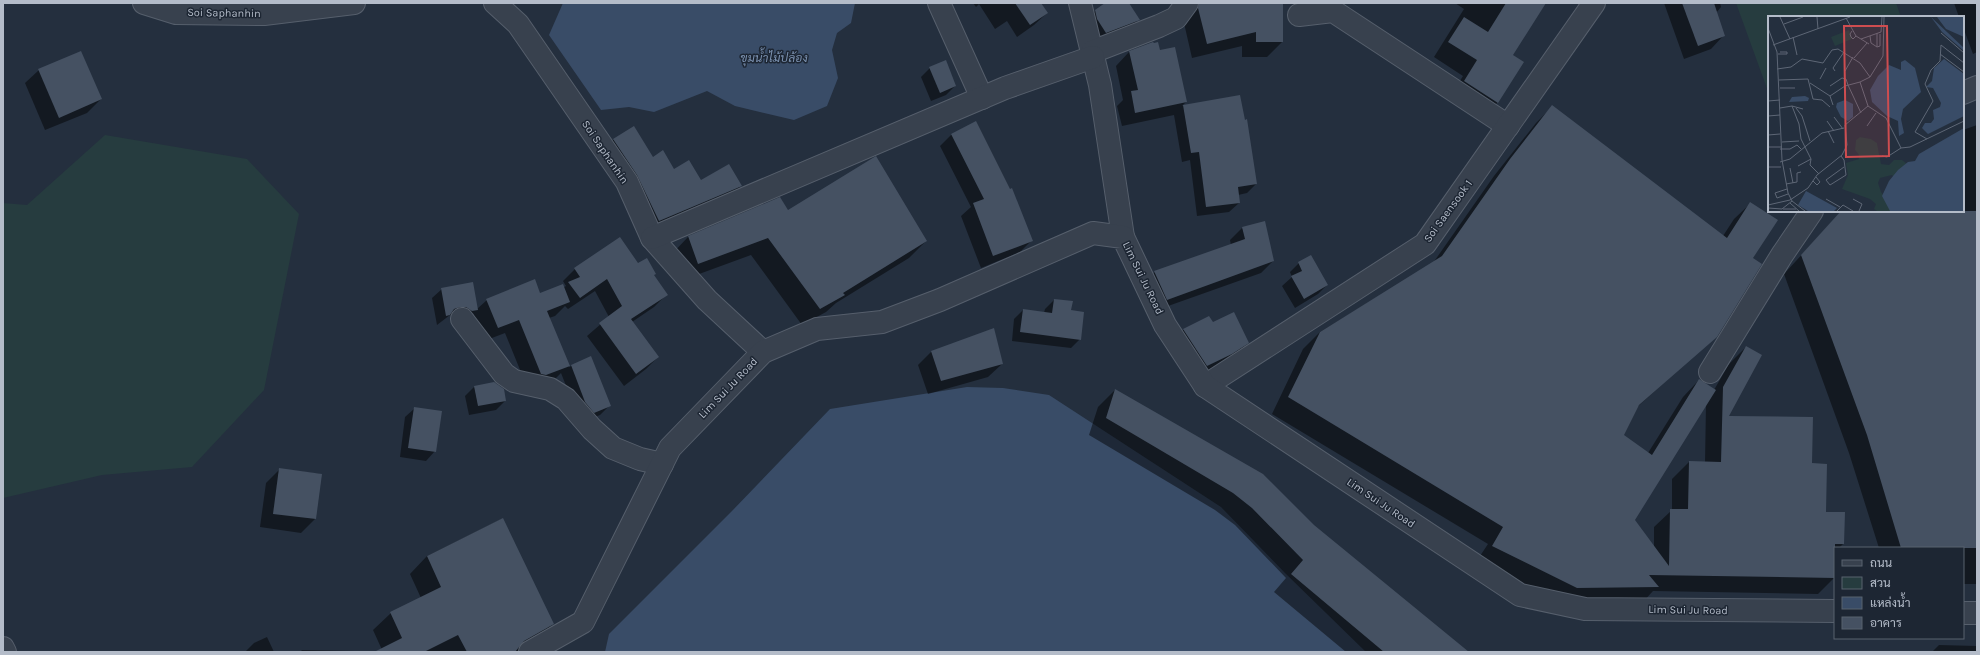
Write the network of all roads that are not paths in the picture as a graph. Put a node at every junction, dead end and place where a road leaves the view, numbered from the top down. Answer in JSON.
{"nodes":[{"id":1,"x":144,"y":3,"type":"edge"},
{"id":2,"x":354,"y":3,"type":"edge"},
{"id":3,"x":495,"y":3,"type":"edge"},
{"id":4,"x":939,"y":3,"type":"edge"},
{"id":5,"x":1080,"y":3,"type":"edge"},
{"id":6,"x":1187,"y":3,"type":"edge"},
{"id":7,"x":1594,"y":3,"type":"edge"},
{"id":8,"x":1299,"y":15,"type":"dead end"},
{"id":9,"x":1092,"y":54,"type":"junction"},
{"id":10,"x":1977,"y":87,"type":"edge"},
{"id":11,"x":1964,"y":93,"type":"edge"},
{"id":12,"x":982,"y":98,"type":"junction"},
{"id":13,"x":1508,"y":126,"type":"junction"},
{"id":14,"x":1811,"y":212,"type":"edge"},
{"id":15,"x":1123,"y":237,"type":"junction"},
{"id":16,"x":652,"y":238,"type":"junction"},
{"id":17,"x":462,"y":319,"type":"dead end"},
{"id":18,"x":763,"y":352,"type":"junction"},
{"id":19,"x":1710,"y":372,"type":"dead end"},
{"id":20,"x":1205,"y":386,"type":"junction"},
{"id":21,"x":662,"y":464,"type":"junction"},
{"id":22,"x":1834,"y":611,"type":"edge"},
{"id":23,"x":1964,"y":612,"type":"edge"},
{"id":24,"x":1977,"y":613,"type":"edge"},
{"id":25,"x":3,"y":648,"type":"edge"},
{"id":26,"x":5,"y":652,"type":"edge"},
{"id":27,"x":530,"y":652,"type":"edge"}],
"edges":[{"from":1,"to":2,"type":"street","name":"Soi Saphanhin"},
{"from":3,"to":16,"type":"street","name":"Soi Saphanhin"},
{"from":4,"to":12,"type":"street"},
{"from":5,"to":9,"type":"street"},
{"from":6,"to":9,"type":"street"},
{"from":7,"to":13,"type":"street","name":"Soi Saensook 1"},
{"from":8,"to":13,"type":"street"},
{"from":9,"to":12,"type":"street"},
{"from":9,"to":15,"type":"street"},
{"from":10,"to":11,"type":"street"},
{"from":12,"to":16,"type":"street"},
{"from":13,"to":20,"type":"street","name":"Soi Saensook 1"},
{"from":14,"to":19,"type":"street"},
{"from":15,"to":18,"type":"street","name":"Lim Sui Ju Road"},
{"from":15,"to":20,"type":"street","name":"Lim Sui Ju Road"},
{"from":16,"to":18,"type":"street","name":"Soi Saphanhin"},
{"from":17,"to":21,"type":"street"},
{"from":18,"to":21,"type":"street","name":"Lim Sui Ju Road"},
{"from":20,"to":22,"type":"street","name":"Lim Sui Ju Road"},
{"from":21,"to":27,"type":"street","name":"Lim Sui Ju Road"},
{"from":23,"to":24,"type":"street"},
{"from":25,"to":26,"type":"street"}]}
